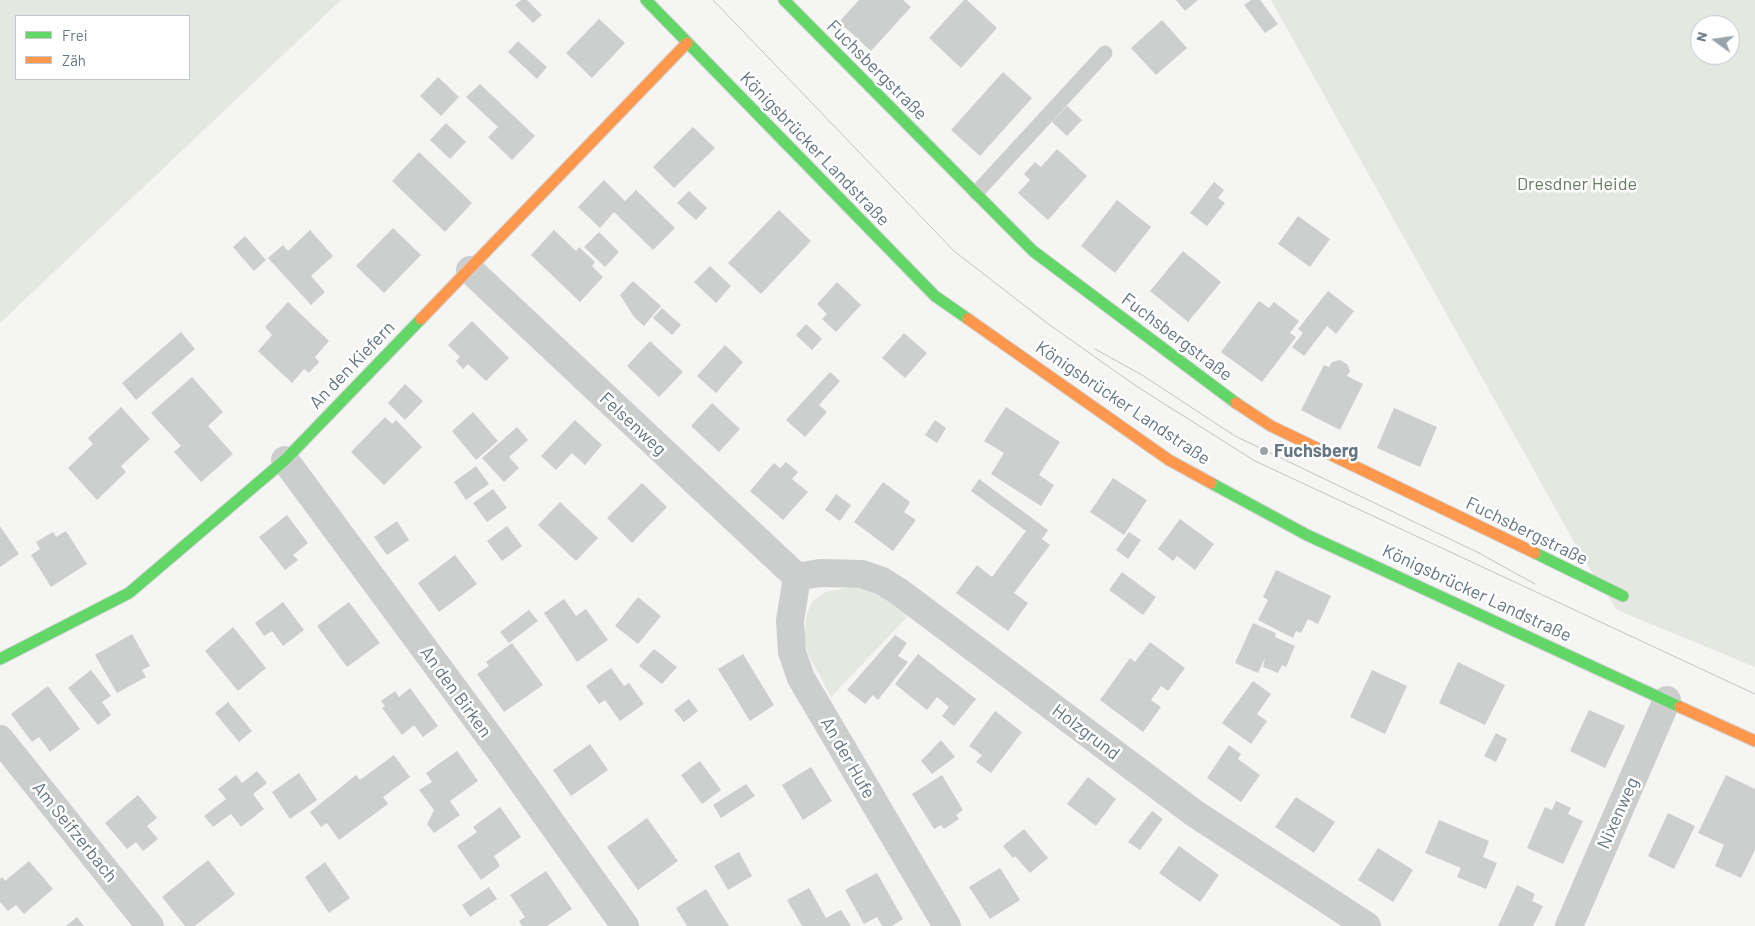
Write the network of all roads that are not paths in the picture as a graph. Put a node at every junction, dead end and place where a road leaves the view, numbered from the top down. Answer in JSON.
{"nodes":[{"id":1,"x":646,"y":0,"type":"edge"},
{"id":2,"x":784,"y":0,"type":"edge"},
{"id":3,"x":687,"y":43,"type":"junction"},
{"id":4,"x":1104,"y":53,"type":"dead end"},
{"id":5,"x":976,"y":193,"type":"junction"},
{"id":6,"x":470,"y":270,"type":"junction"},
{"id":7,"x":285,"y":460,"type":"junction"},
{"id":8,"x":797,"y":577,"type":"junction"},
{"id":9,"x":1623,"y":596,"type":"dead end"},
{"id":10,"x":0,"y":659,"type":"edge"},
{"id":11,"x":1668,"y":700,"type":"junction"},
{"id":12,"x":0,"y":739,"type":"edge"},
{"id":13,"x":1755,"y":741,"type":"edge"},
{"id":14,"x":150,"y":926,"type":"edge"},
{"id":15,"x":625,"y":926,"type":"edge"},
{"id":16,"x":947,"y":926,"type":"edge"},
{"id":17,"x":1367,"y":926,"type":"edge"},
{"id":18,"x":1569,"y":926,"type":"edge"}],
"edges":[{"from":1,"to":3,"type":"street","name":"Königsbrücker Landstraße"},
{"from":2,"to":5,"type":"street","name":"Fuchsbergstraße"},
{"from":3,"to":6,"type":"street","name":"An den Kiefern"},
{"from":3,"to":11,"type":"street","name":"Königsbrücker Landstraße"},
{"from":4,"to":5,"type":"lane"},
{"from":5,"to":9,"type":"street","name":"Fuchsbergstraße"},
{"from":6,"to":7,"type":"street","name":"An den Kiefern"},
{"from":6,"to":8,"type":"street","name":"Felsenweg"},
{"from":7,"to":10,"type":"street","name":"An den Kiefern"},
{"from":7,"to":15,"type":"street","name":"An den Birken"},
{"from":8,"to":16,"type":"street","name":"An der Hufe"},
{"from":8,"to":17,"type":"street","name":"Holzgrund"},
{"from":11,"to":13,"type":"street","name":"Königsbrücker Landstraße"},
{"from":11,"to":18,"type":"street","name":"Nixenweg"},
{"from":12,"to":14,"type":"street","name":"Am Seifzerbach"}]}
